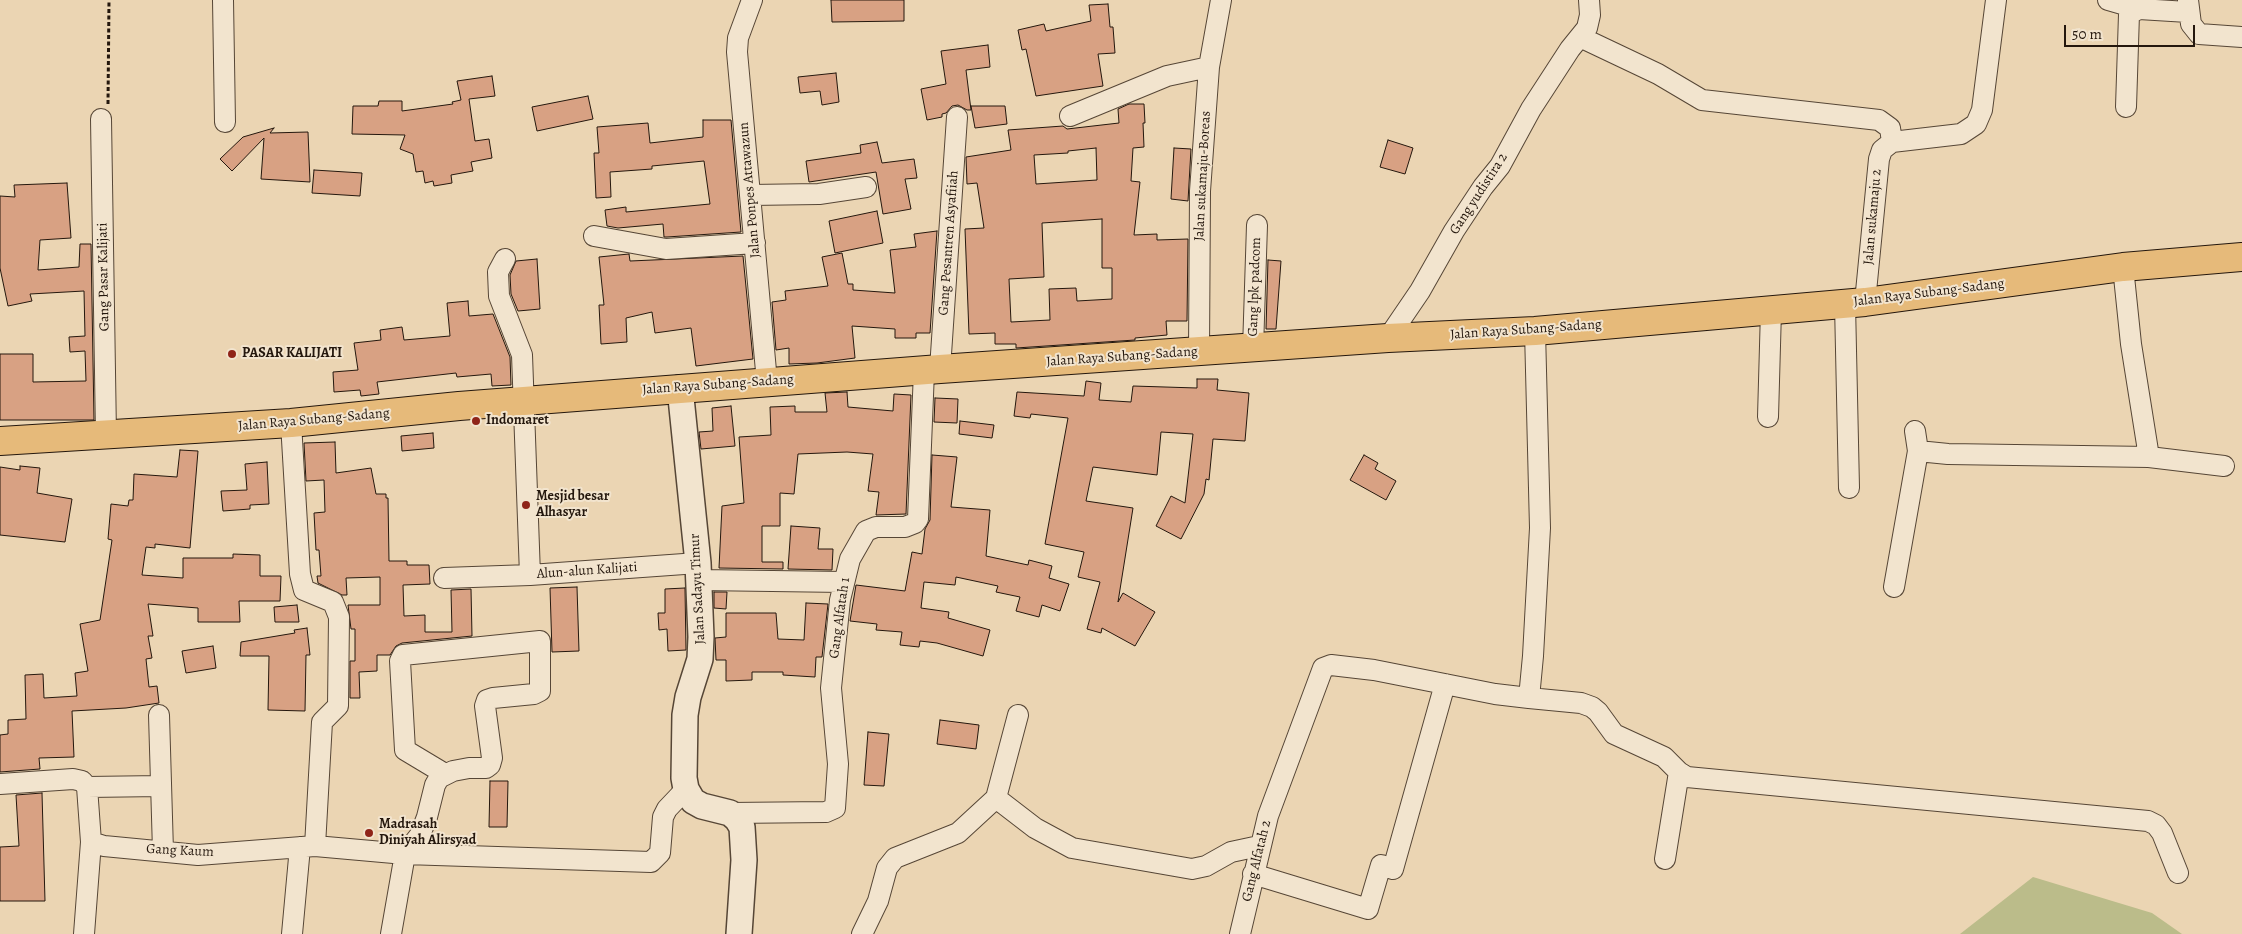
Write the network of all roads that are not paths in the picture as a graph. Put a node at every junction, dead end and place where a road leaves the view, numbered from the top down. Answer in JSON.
{"nodes":[{"id":1,"x":223,"y":0,"type":"edge"},
{"id":2,"x":752,"y":0,"type":"edge"},
{"id":3,"x":1221,"y":0,"type":"edge"},
{"id":4,"x":1589,"y":0,"type":"edge"},
{"id":5,"x":1996,"y":0,"type":"edge"},
{"id":6,"x":2108,"y":0,"type":"edge"},
{"id":7,"x":2188,"y":6,"type":"edge"},
{"id":8,"x":2139,"y":10,"type":"junction"},
{"id":9,"x":2242,"y":37,"type":"edge"},
{"id":10,"x":1575,"y":43,"type":"junction"},
{"id":11,"x":1209,"y":67,"type":"junction"},
{"id":12,"x":2126,"y":107,"type":"dead end"},
{"id":13,"x":1070,"y":116,"type":"dead end"},
{"id":14,"x":958,"y":117,"type":"dead end"},
{"id":15,"x":101,"y":119,"type":"road end"},
{"id":16,"x":225,"y":122,"type":"dead end"},
{"id":17,"x":1892,"y":142,"type":"junction"},
{"id":18,"x":866,"y":187,"type":"dead end"},
{"id":19,"x":750,"y":195,"type":"junction"},
{"id":20,"x":1257,"y":225,"type":"dead end"},
{"id":21,"x":594,"y":236,"type":"dead end"},
{"id":22,"x":755,"y":243,"type":"junction"},
{"id":23,"x":2242,"y":257,"type":"edge"},
{"id":24,"x":505,"y":259,"type":"dead end"},
{"id":25,"x":2124,"y":267,"type":"junction"},
{"id":26,"x":1855,"y":303,"type":"junction"},
{"id":27,"x":1771,"y":310,"type":"junction"},
{"id":28,"x":1535,"y":331,"type":"junction"},
{"id":29,"x":1388,"y":338,"type":"junction"},
{"id":30,"x":1253,"y":349,"type":"junction"},
{"id":31,"x":1199,"y":352,"type":"junction"},
{"id":32,"x":932,"y":370,"type":"junction"},
{"id":33,"x":767,"y":382,"type":"junction"},
{"id":34,"x":680,"y":388,"type":"junction"},
{"id":35,"x":526,"y":401,"type":"junction"},
{"id":36,"x":1768,"y":417,"type":"dead end"},
{"id":37,"x":291,"y":423,"type":"junction"},
{"id":38,"x":1915,"y":431,"type":"dead end"},
{"id":39,"x":106,"y":435,"type":"junction"},
{"id":40,"x":0,"y":441,"type":"edge"},
{"id":41,"x":1918,"y":452,"type":"junction"},
{"id":42,"x":2148,"y":457,"type":"junction"},
{"id":43,"x":2224,"y":466,"type":"dead end"},
{"id":44,"x":1849,"y":488,"type":"dead end"},
{"id":45,"x":699,"y":571,"type":"junction"},
{"id":46,"x":530,"y":575,"type":"junction"},
{"id":47,"x":444,"y":578,"type":"dead end"},
{"id":48,"x":844,"y":582,"type":"junction"},
{"id":49,"x":1894,"y":587,"type":"dead end"},
{"id":50,"x":1446,"y":684,"type":"junction"},
{"id":51,"x":1529,"y":698,"type":"junction"},
{"id":52,"x":159,"y":715,"type":"dead end"},
{"id":53,"x":1018,"y":715,"type":"dead end"},
{"id":54,"x":1679,"y":772,"type":"junction"},
{"id":55,"x":445,"y":774,"type":"junction"},
{"id":56,"x":0,"y":784,"type":"edge"},
{"id":57,"x":161,"y":786,"type":"junction"},
{"id":58,"x":87,"y":787,"type":"junction"},
{"id":59,"x":686,"y":789,"type":"junction"},
{"id":60,"x":996,"y":798,"type":"junction"},
{"id":61,"x":730,"y":813,"type":"junction"},
{"id":62,"x":91,"y":842,"type":"junction"},
{"id":63,"x":307,"y":846,"type":"junction"},
{"id":64,"x":1259,"y":846,"type":"junction"},
{"id":65,"x":163,"y":851,"type":"junction"},
{"id":66,"x":406,"y":854,"type":"junction"},
{"id":67,"x":1665,"y":859,"type":"dead end"},
{"id":68,"x":1253,"y":874,"type":"junction"},
{"id":69,"x":2178,"y":874,"type":"dead end"},
{"id":70,"x":84,"y":934,"type":"edge"},
{"id":71,"x":292,"y":934,"type":"edge"},
{"id":72,"x":391,"y":934,"type":"edge"},
{"id":73,"x":739,"y":934,"type":"edge"},
{"id":74,"x":862,"y":934,"type":"edge"},
{"id":75,"x":1240,"y":934,"type":"edge"}],
"edges":[{"from":1,"to":16,"type":"street"},
{"from":2,"to":19,"type":"street","name":"Jalan Ponpes Attawazun"},
{"from":3,"to":11,"type":"street","name":"Jalan sukamaju-Boreas"},
{"from":4,"to":10,"type":"street","name":"Gang yudistira 2"},
{"from":5,"to":17,"type":"street"},
{"from":6,"to":8,"type":"street"},
{"from":7,"to":8,"type":"street"},
{"from":7,"to":9,"type":"street"},
{"from":8,"to":12,"type":"street"},
{"from":10,"to":17,"type":"street"},
{"from":10,"to":29,"type":"street","name":"Gang yudistira 2"},
{"from":11,"to":13,"type":"street"},
{"from":11,"to":31,"type":"street","name":"Jalan sukamaju-Boreas"},
{"from":14,"to":32,"type":"street","name":"Gang Pesantren Asyafiiah"},
{"from":15,"to":39,"type":"street","name":"Gang Pasar Kalijati"},
{"from":17,"to":26,"type":"street","name":"Jalan sukamaju 2"},
{"from":18,"to":19,"type":"street"},
{"from":19,"to":22,"type":"street","name":"Jalan Ponpes Attawazun"},
{"from":20,"to":30,"type":"street","name":"Gang lpk padcom"},
{"from":21,"to":22,"type":"street"},
{"from":22,"to":33,"type":"street","name":"Jalan Ponpes Attawazun"},
{"from":23,"to":25,"type":"main road","name":"Jalan Raya Subang-Sadang"},
{"from":24,"to":35,"type":"street","name":"Alun-alun Kalijati"},
{"from":25,"to":26,"type":"main road","name":"Jalan Raya Subang-Sadang"},
{"from":25,"to":42,"type":"street"},
{"from":26,"to":27,"type":"main road","name":"Jalan Raya Subang-Sadang"},
{"from":26,"to":44,"type":"street","name":"Jalan sukamaju 2"},
{"from":27,"to":28,"type":"main road","name":"Jalan Raya Subang-Sadang"},
{"from":27,"to":36,"type":"street"},
{"from":28,"to":29,"type":"main road","name":"Jalan Raya Subang-Sadang"},
{"from":28,"to":51,"type":"street"},
{"from":29,"to":30,"type":"main road","name":"Jalan Raya Subang-Sadang"},
{"from":30,"to":31,"type":"main road","name":"Jalan Raya Subang-Sadang"},
{"from":31,"to":32,"type":"main road","name":"Jalan Raya Subang-Sadang"},
{"from":32,"to":33,"type":"main road","name":"Jalan Raya Subang-Sadang"},
{"from":32,"to":48,"type":"street","name":"Gang Alfatah 1"},
{"from":33,"to":34,"type":"main road","name":"Jalan Raya Subang-Sadang"},
{"from":34,"to":35,"type":"main road","name":"Jalan Raya Subang-Sadang"},
{"from":34,"to":45,"type":"street","name":"Jalan Sadayu Timur"},
{"from":35,"to":37,"type":"main road","name":"Jalan Raya Subang-Sadang"},
{"from":35,"to":46,"type":"street","name":"Alun-alun Kalijati"},
{"from":37,"to":39,"type":"main road","name":"Jalan Raya Subang-Sadang"},
{"from":37,"to":63,"type":"street"},
{"from":38,"to":41,"type":"street"},
{"from":39,"to":40,"type":"main road","name":"Jalan Raya Subang-Sadang"},
{"from":41,"to":42,"type":"street"},
{"from":41,"to":49,"type":"street"},
{"from":42,"to":43,"type":"street"},
{"from":45,"to":46,"type":"street","name":"Alun-alun Kalijati"},
{"from":45,"to":48,"type":"street","name":"Alun-alun Kalijati"},
{"from":45,"to":59,"type":"street","name":"Jalan Sadayu Timur"},
{"from":46,"to":47,"type":"street"},
{"from":48,"to":61,"type":"street","name":"Gang Alfatah 1"},
{"from":50,"to":51,"type":"street"},
{"from":50,"to":64,"type":"street","name":"Gang Alfatah 2"},
{"from":50,"to":68,"type":"street"},
{"from":51,"to":54,"type":"street"},
{"from":52,"to":57,"type":"street"},
{"from":53,"to":60,"type":"street"},
{"from":54,"to":67,"type":"street"},
{"from":54,"to":69,"type":"street"},
{"from":55,"to":55,"type":"street"},
{"from":55,"to":66,"type":"street"},
{"from":56,"to":58,"type":"street"},
{"from":57,"to":58,"type":"street"},
{"from":57,"to":65,"type":"street"},
{"from":58,"to":62,"type":"street"},
{"from":59,"to":61,"type":"street"},
{"from":59,"to":66,"type":"street","name":"Gang Kaum"},
{"from":60,"to":64,"type":"street"},
{"from":60,"to":74,"type":"street"},
{"from":61,"to":73,"type":"street"},
{"from":62,"to":65,"type":"street","name":"Gang Kaum"},
{"from":62,"to":70,"type":"street"},
{"from":63,"to":65,"type":"street","name":"Gang Kaum"},
{"from":63,"to":66,"type":"street","name":"Gang Kaum"},
{"from":63,"to":71,"type":"street"},
{"from":64,"to":68,"type":"street","name":"Gang Alfatah 2"},
{"from":66,"to":72,"type":"street"},
{"from":68,"to":75,"type":"street","name":"Gang Alfatah 2"}]}
